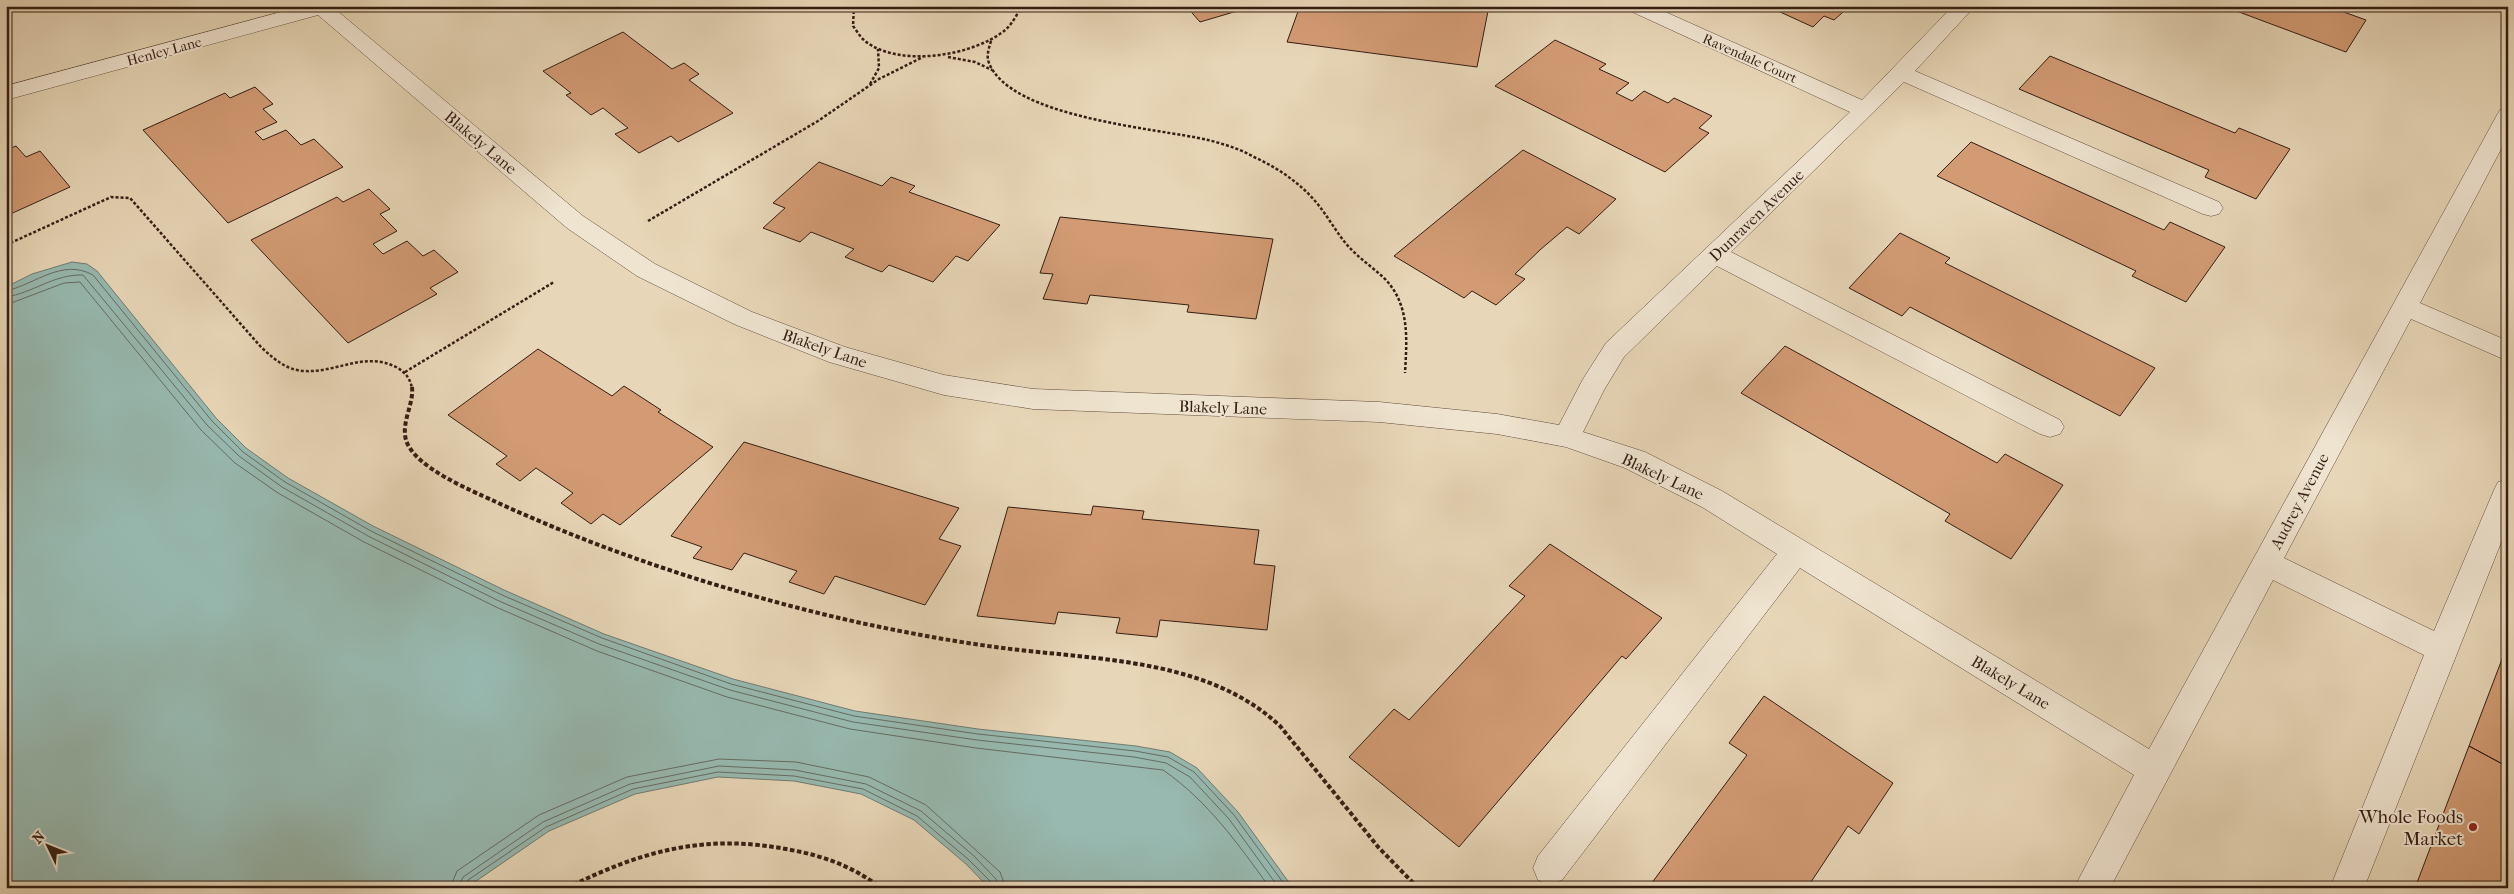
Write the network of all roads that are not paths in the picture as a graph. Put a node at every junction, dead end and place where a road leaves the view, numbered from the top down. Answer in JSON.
{"nodes":[{"id":1,"x":1635,"y":6,"type":"edge"},
{"id":2,"x":1964,"y":6,"type":"edge"},
{"id":3,"x":325,"y":7,"type":"edge"},
{"id":4,"x":1901,"y":73,"type":"junction"},
{"id":5,"x":6,"y":93,"type":"edge"},
{"id":6,"x":1865,"y":110,"type":"junction"},
{"id":7,"x":2508,"y":115,"type":"edge"},
{"id":8,"x":2211,"y":208,"type":"dead end"},
{"id":9,"x":1714,"y":254,"type":"junction"},
{"id":10,"x":2404,"y":306,"type":"junction"},
{"id":11,"x":2508,"y":352,"type":"edge"},
{"id":12,"x":2050,"y":427,"type":"dead end"},
{"id":13,"x":1567,"y":437,"type":"junction"},
{"id":14,"x":2508,"y":490,"type":"edge"},
{"id":15,"x":1796,"y":551,"type":"junction"},
{"id":16,"x":2266,"y":563,"type":"junction"},
{"id":17,"x":2442,"y":648,"type":"junction"},
{"id":18,"x":2155,"y":770,"type":"junction"},
{"id":19,"x":1550,"y":868,"type":"dead end"},
{"id":20,"x":2091,"y":888,"type":"edge"},
{"id":21,"x":2347,"y":888,"type":"edge"}],
"edges":[{"from":1,"to":6,"type":"street","name":"Ravendale Court"},
{"from":2,"to":4,"type":"street","name":"Dunraven Avenue"},
{"from":3,"to":5,"type":"street","name":"Henley Lane"},
{"from":3,"to":13,"type":"street","name":"Blakely Lane"},
{"from":4,"to":6,"type":"street","name":"Dunraven Avenue"},
{"from":4,"to":8,"type":"street"},
{"from":6,"to":9,"type":"street","name":"Dunraven Avenue"},
{"from":7,"to":10,"type":"street","name":"Audrey Avenue"},
{"from":9,"to":12,"type":"street"},
{"from":9,"to":13,"type":"street","name":"Dunraven Avenue"},
{"from":10,"to":11,"type":"street"},
{"from":10,"to":16,"type":"street","name":"Audrey Avenue"},
{"from":13,"to":15,"type":"street","name":"Blakely Lane"},
{"from":14,"to":17,"type":"street"},
{"from":15,"to":18,"type":"street","name":"Blakely Lane"},
{"from":15,"to":19,"type":"street"},
{"from":16,"to":17,"type":"street"},
{"from":16,"to":18,"type":"street","name":"Audrey Avenue"},
{"from":17,"to":21,"type":"street"},
{"from":18,"to":20,"type":"street","name":"Audrey Avenue"}]}
